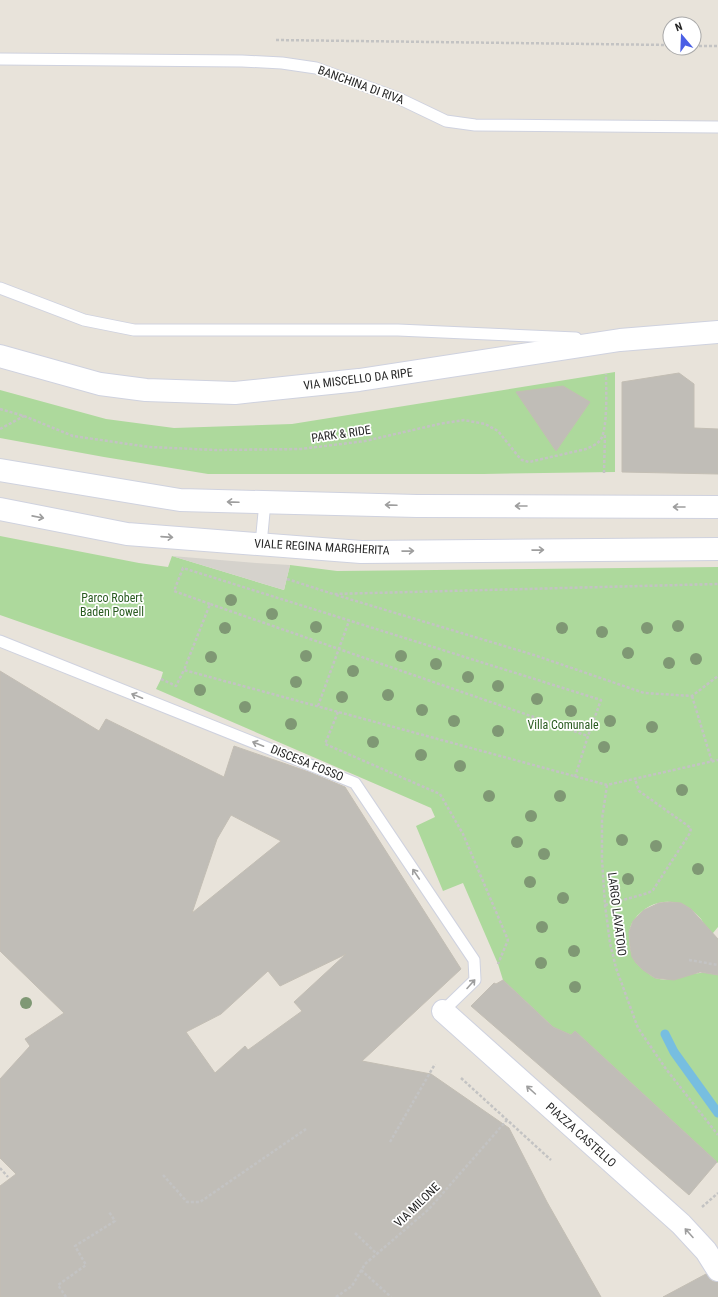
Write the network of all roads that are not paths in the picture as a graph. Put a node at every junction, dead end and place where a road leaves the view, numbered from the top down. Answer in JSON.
{"nodes":[{"id":1,"x":0,"y":60,"type":"edge"},
{"id":2,"x":718,"y":127,"type":"edge"},
{"id":3,"x":0,"y":288,"type":"edge"},
{"id":4,"x":718,"y":332,"type":"edge"},
{"id":5,"x":620,"y":340,"type":"junction"},
{"id":6,"x":0,"y":356,"type":"edge"},
{"id":7,"x":0,"y":470,"type":"edge"},
{"id":8,"x":265,"y":502,"type":"junction"},
{"id":9,"x":718,"y":507,"type":"edge"},
{"id":10,"x":0,"y":510,"type":"edge"},
{"id":11,"x":261,"y":544,"type":"junction"},
{"id":12,"x":718,"y":548,"type":"edge"},
{"id":13,"x":0,"y":641,"type":"edge"},
{"id":14,"x":443,"y":1011,"type":"joint"},
{"id":15,"x":716,"y":1267,"type":"edge"}],
"edges":[{"from":1,"to":2,"type":"lane","name":"BANCHINA DI RIVA"},
{"from":3,"to":5,"type":"lane"},
{"from":4,"to":5,"type":"street","name":"VIA MISCELLO DA RIPE"},
{"from":5,"to":6,"type":"street","name":"VIA MISCELLO DA RIPE"},
{"from":8,"to":7,"type":"street","one_way":true},
{"from":9,"to":8,"type":"street","one_way":true},
{"from":8,"to":11,"type":"lane"},
{"from":10,"to":11,"type":"street","name":"VIALE REGINA MARGHERITA","one_way":true},
{"from":11,"to":12,"type":"street","name":"VIALE REGINA MARGHERITA","one_way":true},
{"from":14,"to":13,"type":"lane","name":"DISCESA FOSSO","one_way":true},
{"from":15,"to":14,"type":"street","name":"PIAZZA CASTELLO","one_way":true}]}
